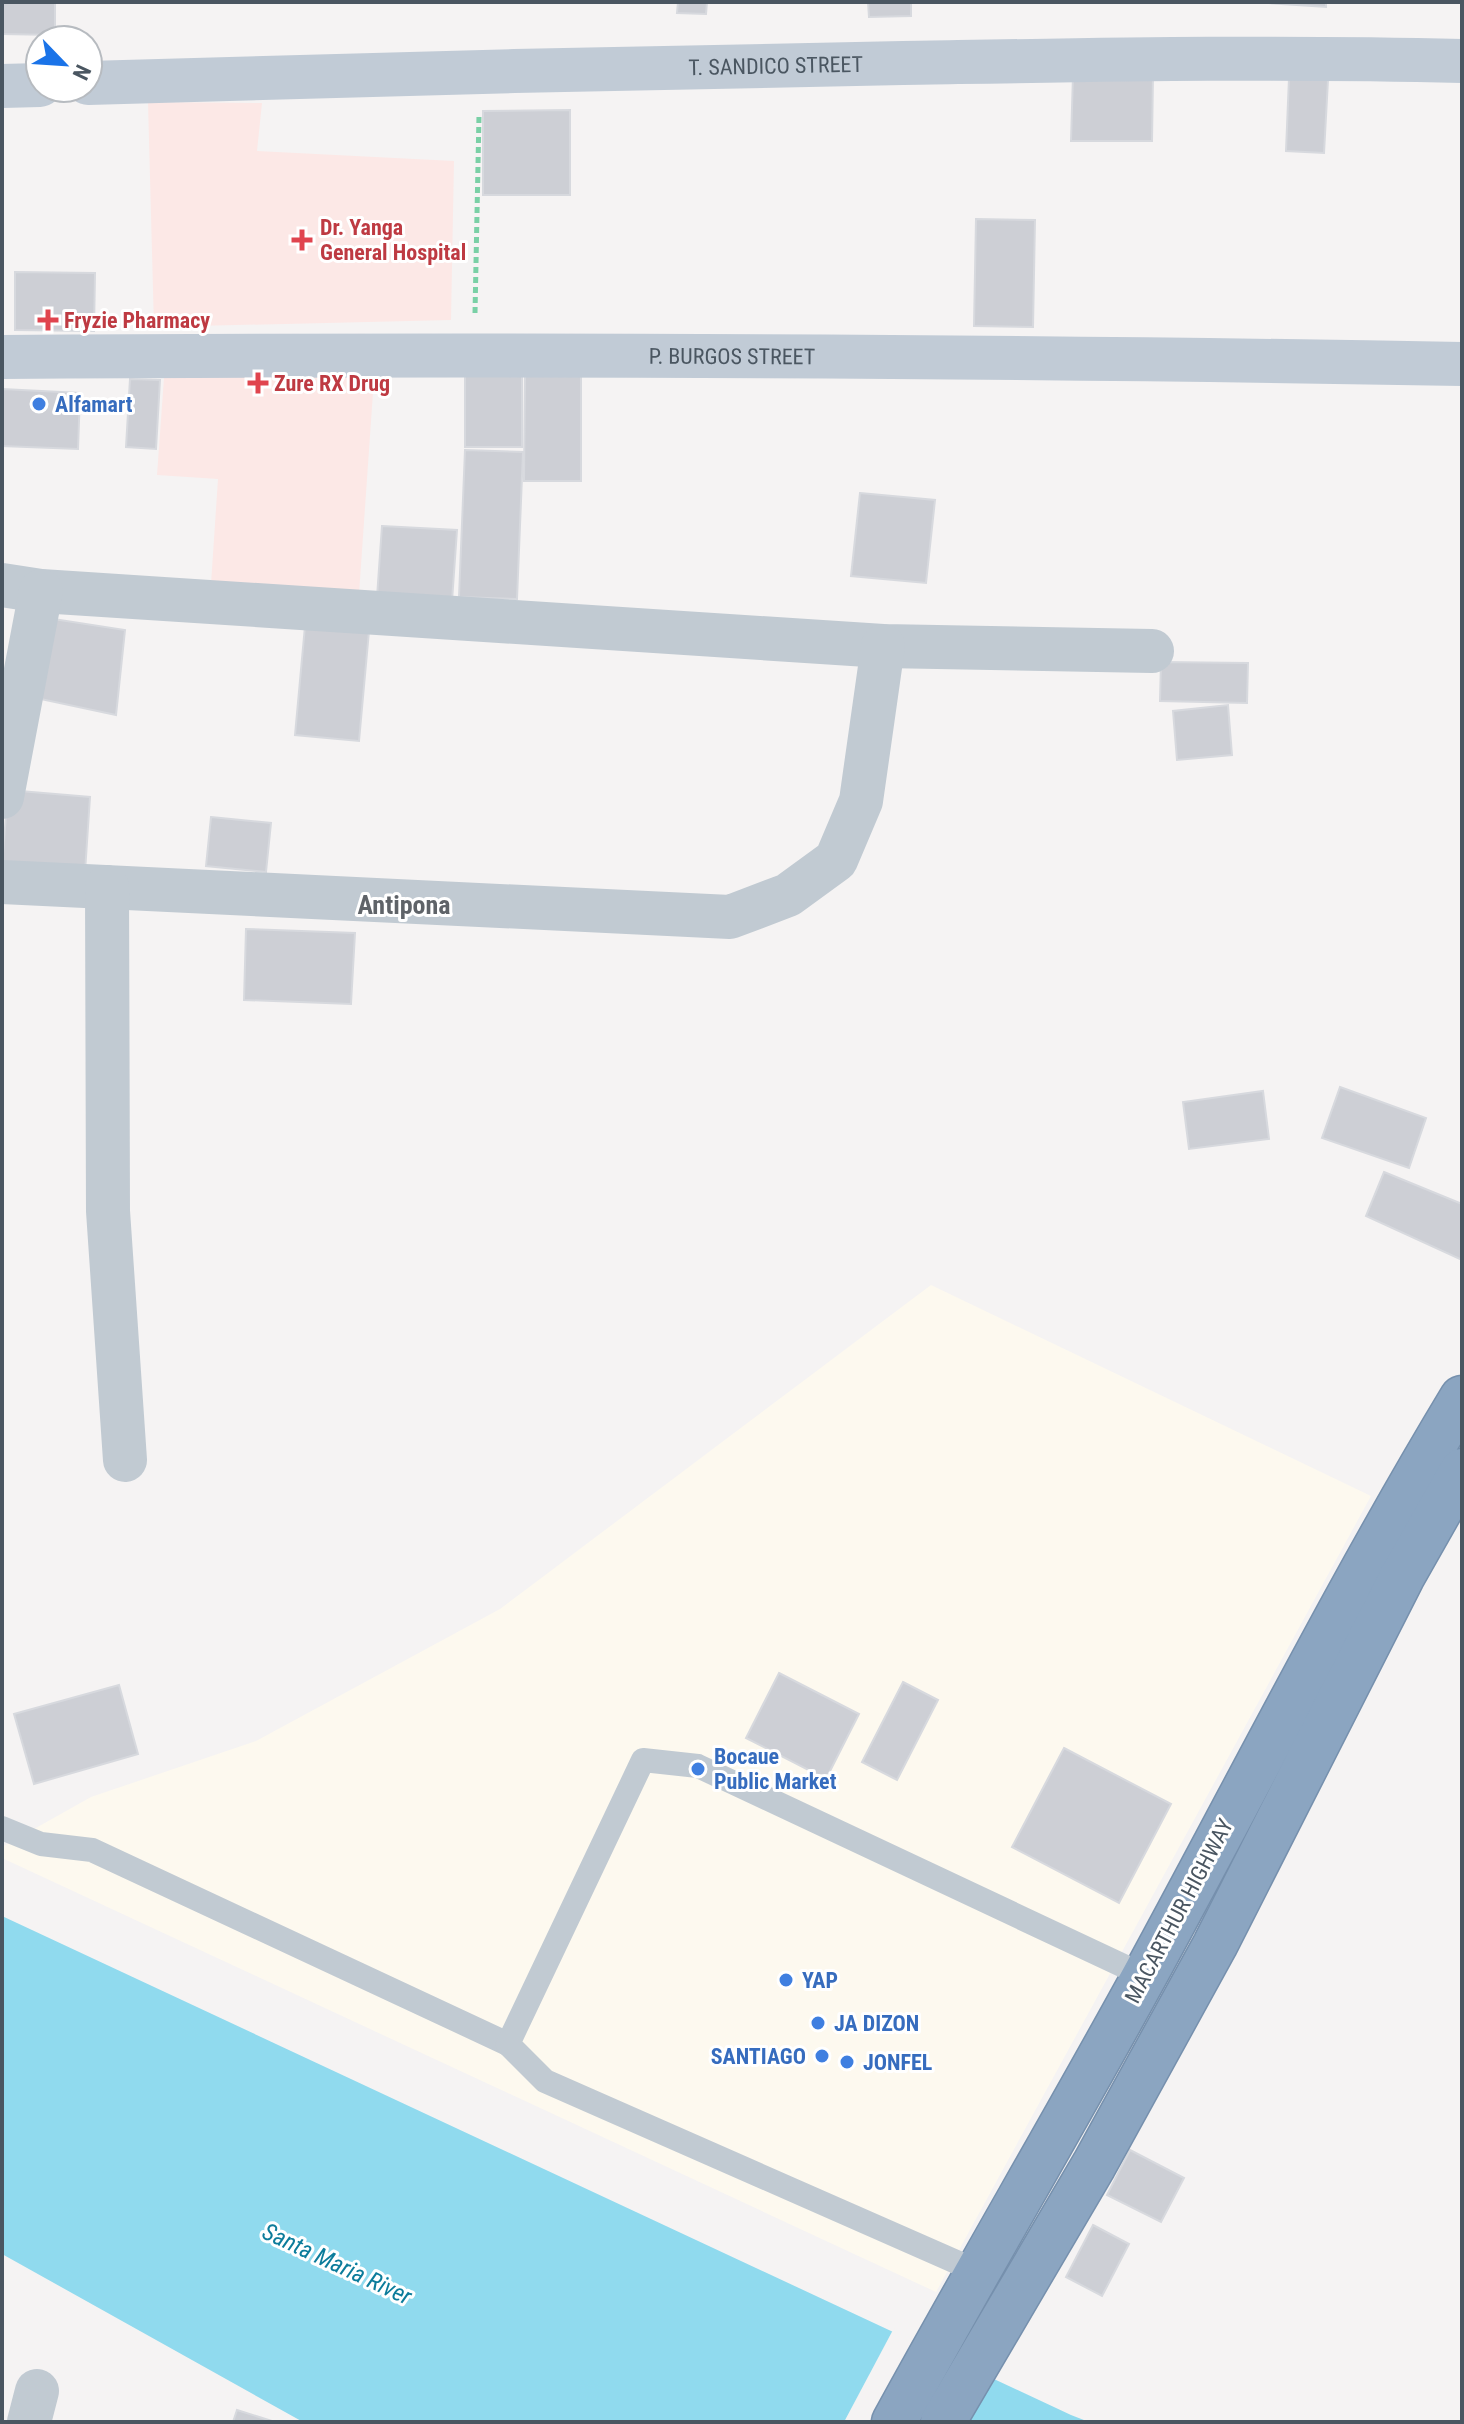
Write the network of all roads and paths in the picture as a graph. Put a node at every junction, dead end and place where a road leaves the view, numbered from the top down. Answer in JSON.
{"nodes":[{"id":1,"x":1462,"y":61,"type":"edge"},
{"id":2,"x":480,"y":70,"type":"junction"},
{"id":3,"x":104,"y":82,"type":"edge"},
{"id":4,"x":24,"y":85,"type":"edge"},
{"id":5,"x":2,"y":86,"type":"edge"},
{"id":6,"x":474,"y":354,"type":"junction"},
{"id":7,"x":2,"y":357,"type":"edge"},
{"id":8,"x":1462,"y":364,"type":"edge"},
{"id":9,"x":22,"y":588,"type":"edge"},
{"id":10,"x":883,"y":646,"type":"junction"},
{"id":11,"x":1152,"y":651,"type":"dead end"},
{"id":12,"x":2,"y":797,"type":"edge"},
{"id":13,"x":2,"y":882,"type":"edge"},
{"id":14,"x":107,"y":887,"type":"junction"},
{"id":15,"x":1462,"y":1398,"type":"edge"},
{"id":16,"x":125,"y":1460,"type":"dead end"},
{"id":17,"x":1462,"y":1471,"type":"edge"},
{"id":18,"x":2,"y":1828,"type":"edge"},
{"id":19,"x":1145,"y":1976,"type":"junction"},
{"id":20,"x":508,"y":2044,"type":"junction"},
{"id":21,"x":979,"y":2272,"type":"junction"},
{"id":22,"x":894,"y":2422,"type":"edge"},
{"id":23,"x":943,"y":2422,"type":"edge"}],
"edges":[{"from":1,"to":2,"type":"street","name":"T. SANDICO STREET"},
{"from":2,"to":3,"type":"street","name":"T. SANDICO STREET"},
{"from":2,"to":6,"type":"path"},
{"from":4,"to":5,"type":"street"},
{"from":6,"to":7,"type":"street","name":"P. BURGOS STREET"},
{"from":6,"to":8,"type":"street","name":"P. BURGOS STREET"},
{"from":9,"to":10,"type":"street"},
{"from":9,"to":12,"type":"street"},
{"from":10,"to":11,"type":"street"},
{"from":10,"to":14,"type":"street"},
{"from":13,"to":14,"type":"street"},
{"from":14,"to":16,"type":"street"},
{"from":15,"to":19,"type":"highway","name":"MACARTHUR HIGHWAY"},
{"from":17,"to":23,"type":"highway"},
{"from":18,"to":20,"type":"lane"},
{"from":19,"to":20,"type":"lane"},
{"from":19,"to":21,"type":"highway","name":"MACARTHUR HIGHWAY"},
{"from":20,"to":21,"type":"lane"},
{"from":21,"to":22,"type":"highway","name":"MACARTHUR HIGHWAY"}]}
